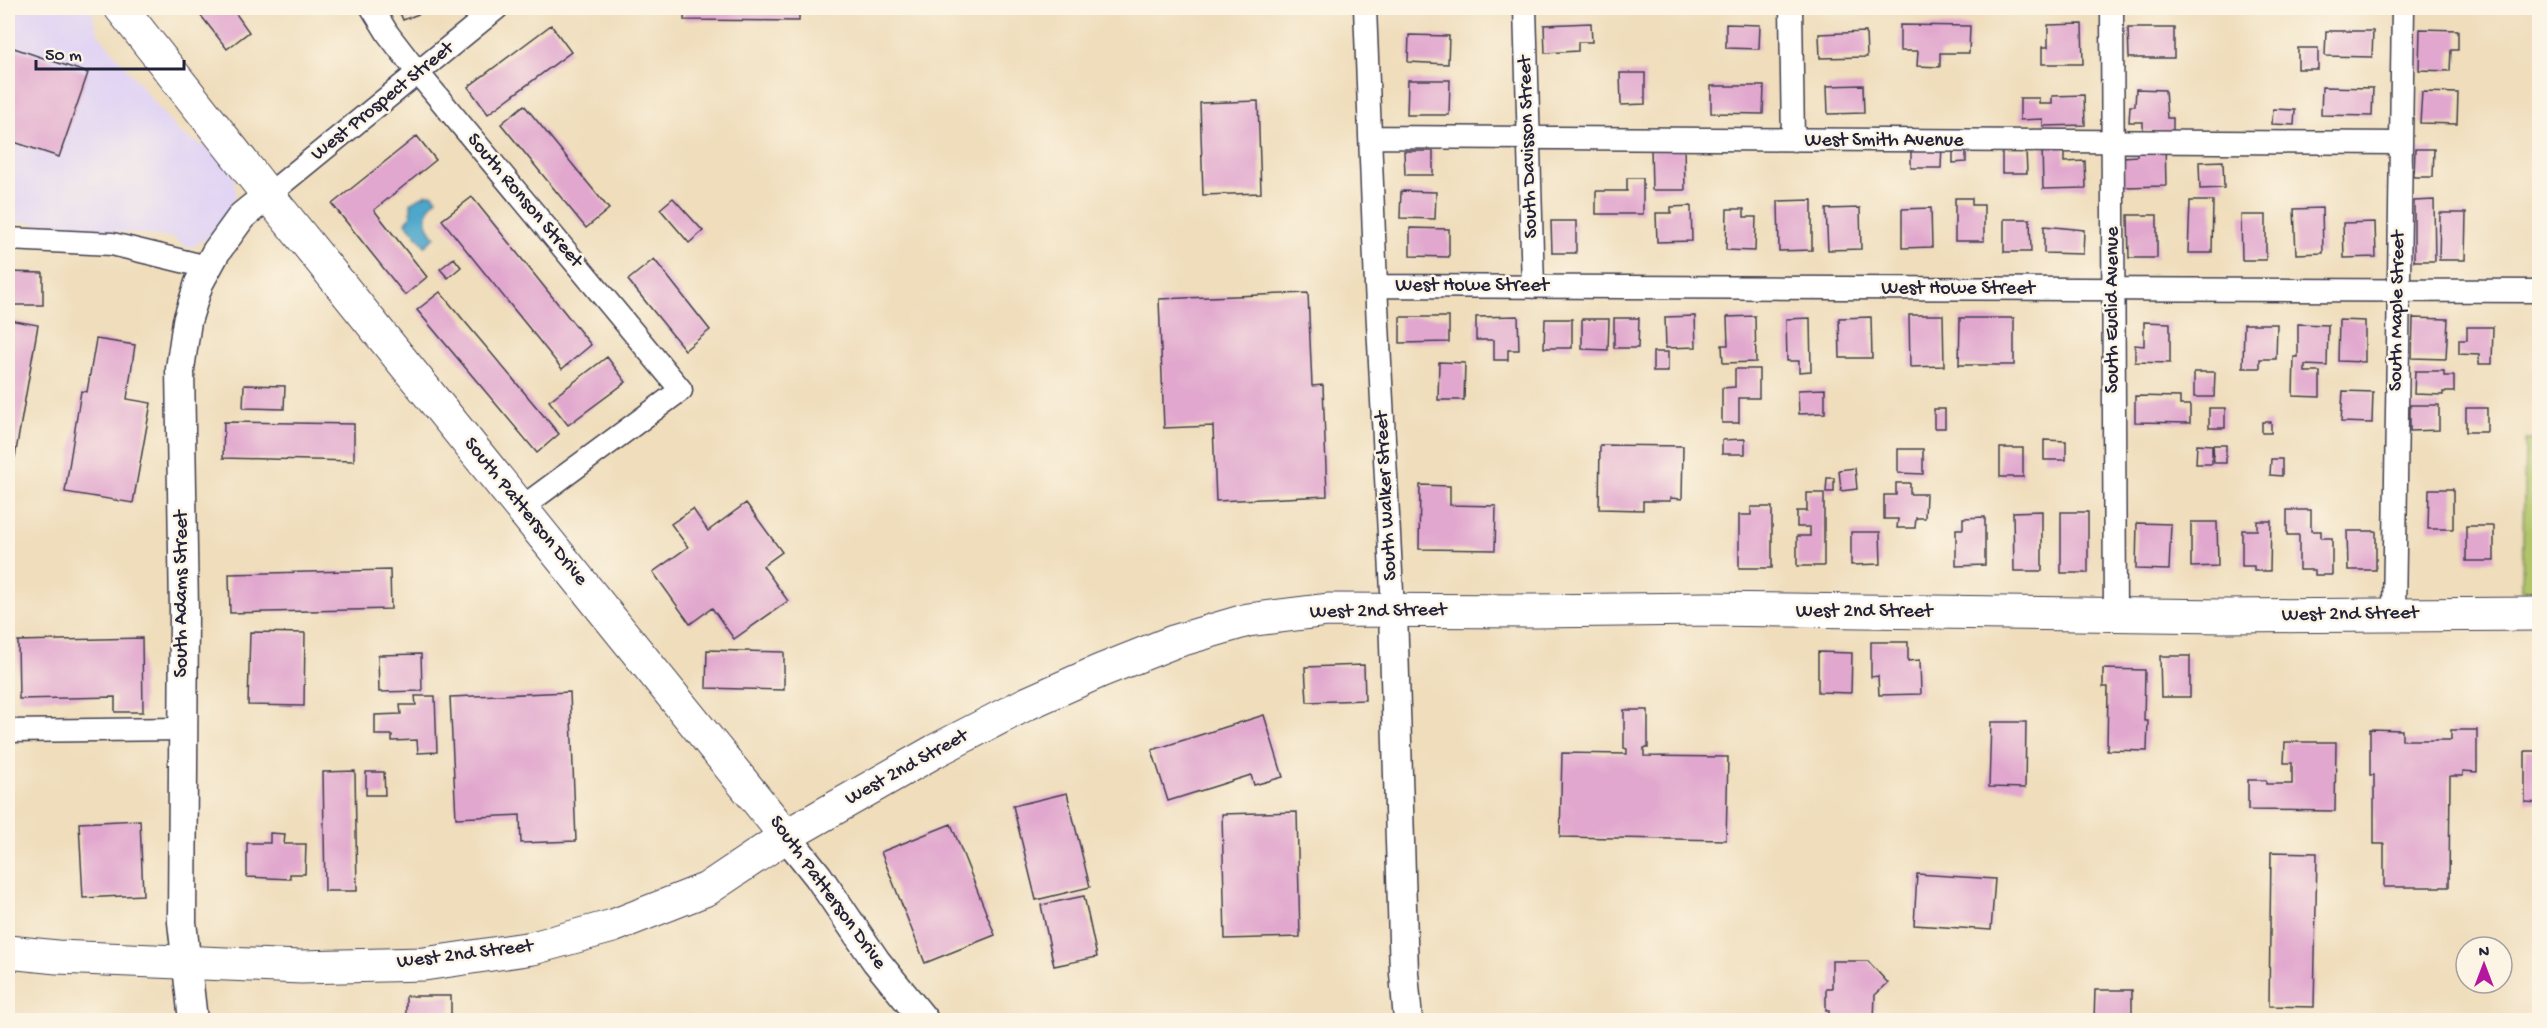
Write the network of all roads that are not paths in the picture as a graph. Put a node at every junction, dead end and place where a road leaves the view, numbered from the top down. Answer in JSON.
{"nodes":[{"id":1,"x":121,"y":8,"type":"edge"},
{"id":2,"x":372,"y":8,"type":"edge"},
{"id":3,"x":497,"y":8,"type":"edge"},
{"id":4,"x":1365,"y":8,"type":"edge"},
{"id":5,"x":1525,"y":8,"type":"edge"},
{"id":6,"x":1791,"y":8,"type":"edge"},
{"id":7,"x":2112,"y":8,"type":"edge"},
{"id":8,"x":2403,"y":8,"type":"edge"},
{"id":9,"x":418,"y":74,"type":"junction"},
{"id":10,"x":1370,"y":137,"type":"junction"},
{"id":11,"x":1528,"y":138,"type":"junction"},
{"id":12,"x":1793,"y":140,"type":"junction"},
{"id":13,"x":2113,"y":142,"type":"junction"},
{"id":14,"x":2399,"y":143,"type":"junction"},
{"id":15,"x":268,"y":195,"type":"junction"},
{"id":16,"x":8,"y":239,"type":"edge"},
{"id":17,"x":207,"y":267,"type":"junction"},
{"id":18,"x":1376,"y":286,"type":"junction"},
{"id":19,"x":1533,"y":286,"type":"junction"},
{"id":20,"x":2112,"y":290,"type":"junction"},
{"id":21,"x":2399,"y":290,"type":"junction"},
{"id":22,"x":2540,"y":291,"type":"edge"},
{"id":23,"x":521,"y":508,"type":"junction"},
{"id":24,"x":1393,"y":610,"type":"junction"},
{"id":25,"x":2115,"y":613,"type":"junction"},
{"id":26,"x":2540,"y":614,"type":"edge"},
{"id":27,"x":2394,"y":615,"type":"junction"},
{"id":28,"x":182,"y":729,"type":"junction"},
{"id":29,"x":8,"y":731,"type":"edge"},
{"id":30,"x":786,"y":836,"type":"junction"},
{"id":31,"x":8,"y":952,"type":"edge"},
{"id":32,"x":187,"y":963,"type":"junction"},
{"id":33,"x":193,"y":1020,"type":"edge"},
{"id":34,"x":924,"y":1020,"type":"edge"},
{"id":35,"x":1408,"y":1020,"type":"edge"}],
"edges":[{"from":1,"to":15,"type":"main road","name":"South Patterson Drive"},
{"from":2,"to":9,"type":"street","name":"South Ronson Street"},
{"from":3,"to":9,"type":"street","name":"West Prospect Street"},
{"from":4,"to":10,"type":"street","name":"South Walker Street"},
{"from":5,"to":11,"type":"street","name":"South Davisson Street"},
{"from":6,"to":12,"type":"street"},
{"from":7,"to":13,"type":"street","name":"South Euclid Avenue"},
{"from":8,"to":14,"type":"street","name":"South Maple Street"},
{"from":9,"to":15,"type":"street","name":"West Prospect Street"},
{"from":9,"to":23,"type":"street","name":"South Ronson Street"},
{"from":10,"to":11,"type":"street","name":"West Smith Avenue"},
{"from":10,"to":18,"type":"street","name":"South Walker Street"},
{"from":11,"to":12,"type":"street","name":"West Smith Avenue"},
{"from":11,"to":19,"type":"street","name":"South Davisson Street"},
{"from":12,"to":13,"type":"street","name":"West Smith Avenue"},
{"from":13,"to":14,"type":"street","name":"West Smith Avenue"},
{"from":13,"to":20,"type":"street","name":"South Euclid Avenue"},
{"from":14,"to":21,"type":"street","name":"South Maple Street"},
{"from":15,"to":17,"type":"street","name":"South Adams Street"},
{"from":15,"to":23,"type":"main road","name":"South Patterson Drive"},
{"from":16,"to":17,"type":"street"},
{"from":17,"to":28,"type":"street","name":"South Adams Street"},
{"from":18,"to":19,"type":"street","name":"West Howe Street"},
{"from":18,"to":24,"type":"street","name":"South Walker Street"},
{"from":19,"to":20,"type":"street","name":"West Howe Street"},
{"from":20,"to":21,"type":"street","name":"West Howe Street"},
{"from":20,"to":25,"type":"street","name":"South Euclid Avenue"},
{"from":21,"to":22,"type":"street","name":"West Howe Street"},
{"from":21,"to":27,"type":"street","name":"South Maple Street"},
{"from":23,"to":30,"type":"main road","name":"South Patterson Drive"},
{"from":24,"to":25,"type":"main road","name":"West 2nd Street"},
{"from":24,"to":30,"type":"main road","name":"West 2nd Street"},
{"from":24,"to":35,"type":"street","name":"South Walker Street"},
{"from":25,"to":27,"type":"main road","name":"West 2nd Street"},
{"from":26,"to":27,"type":"main road","name":"West 2nd Street"},
{"from":28,"to":29,"type":"street"},
{"from":28,"to":32,"type":"street","name":"South Adams Street"},
{"from":30,"to":32,"type":"main road","name":"West 2nd Street"},
{"from":30,"to":34,"type":"street","name":"South Patterson Drive"},
{"from":31,"to":32,"type":"main road","name":"West 2nd Street"},
{"from":32,"to":33,"type":"street","name":"South Adams Street"}]}
